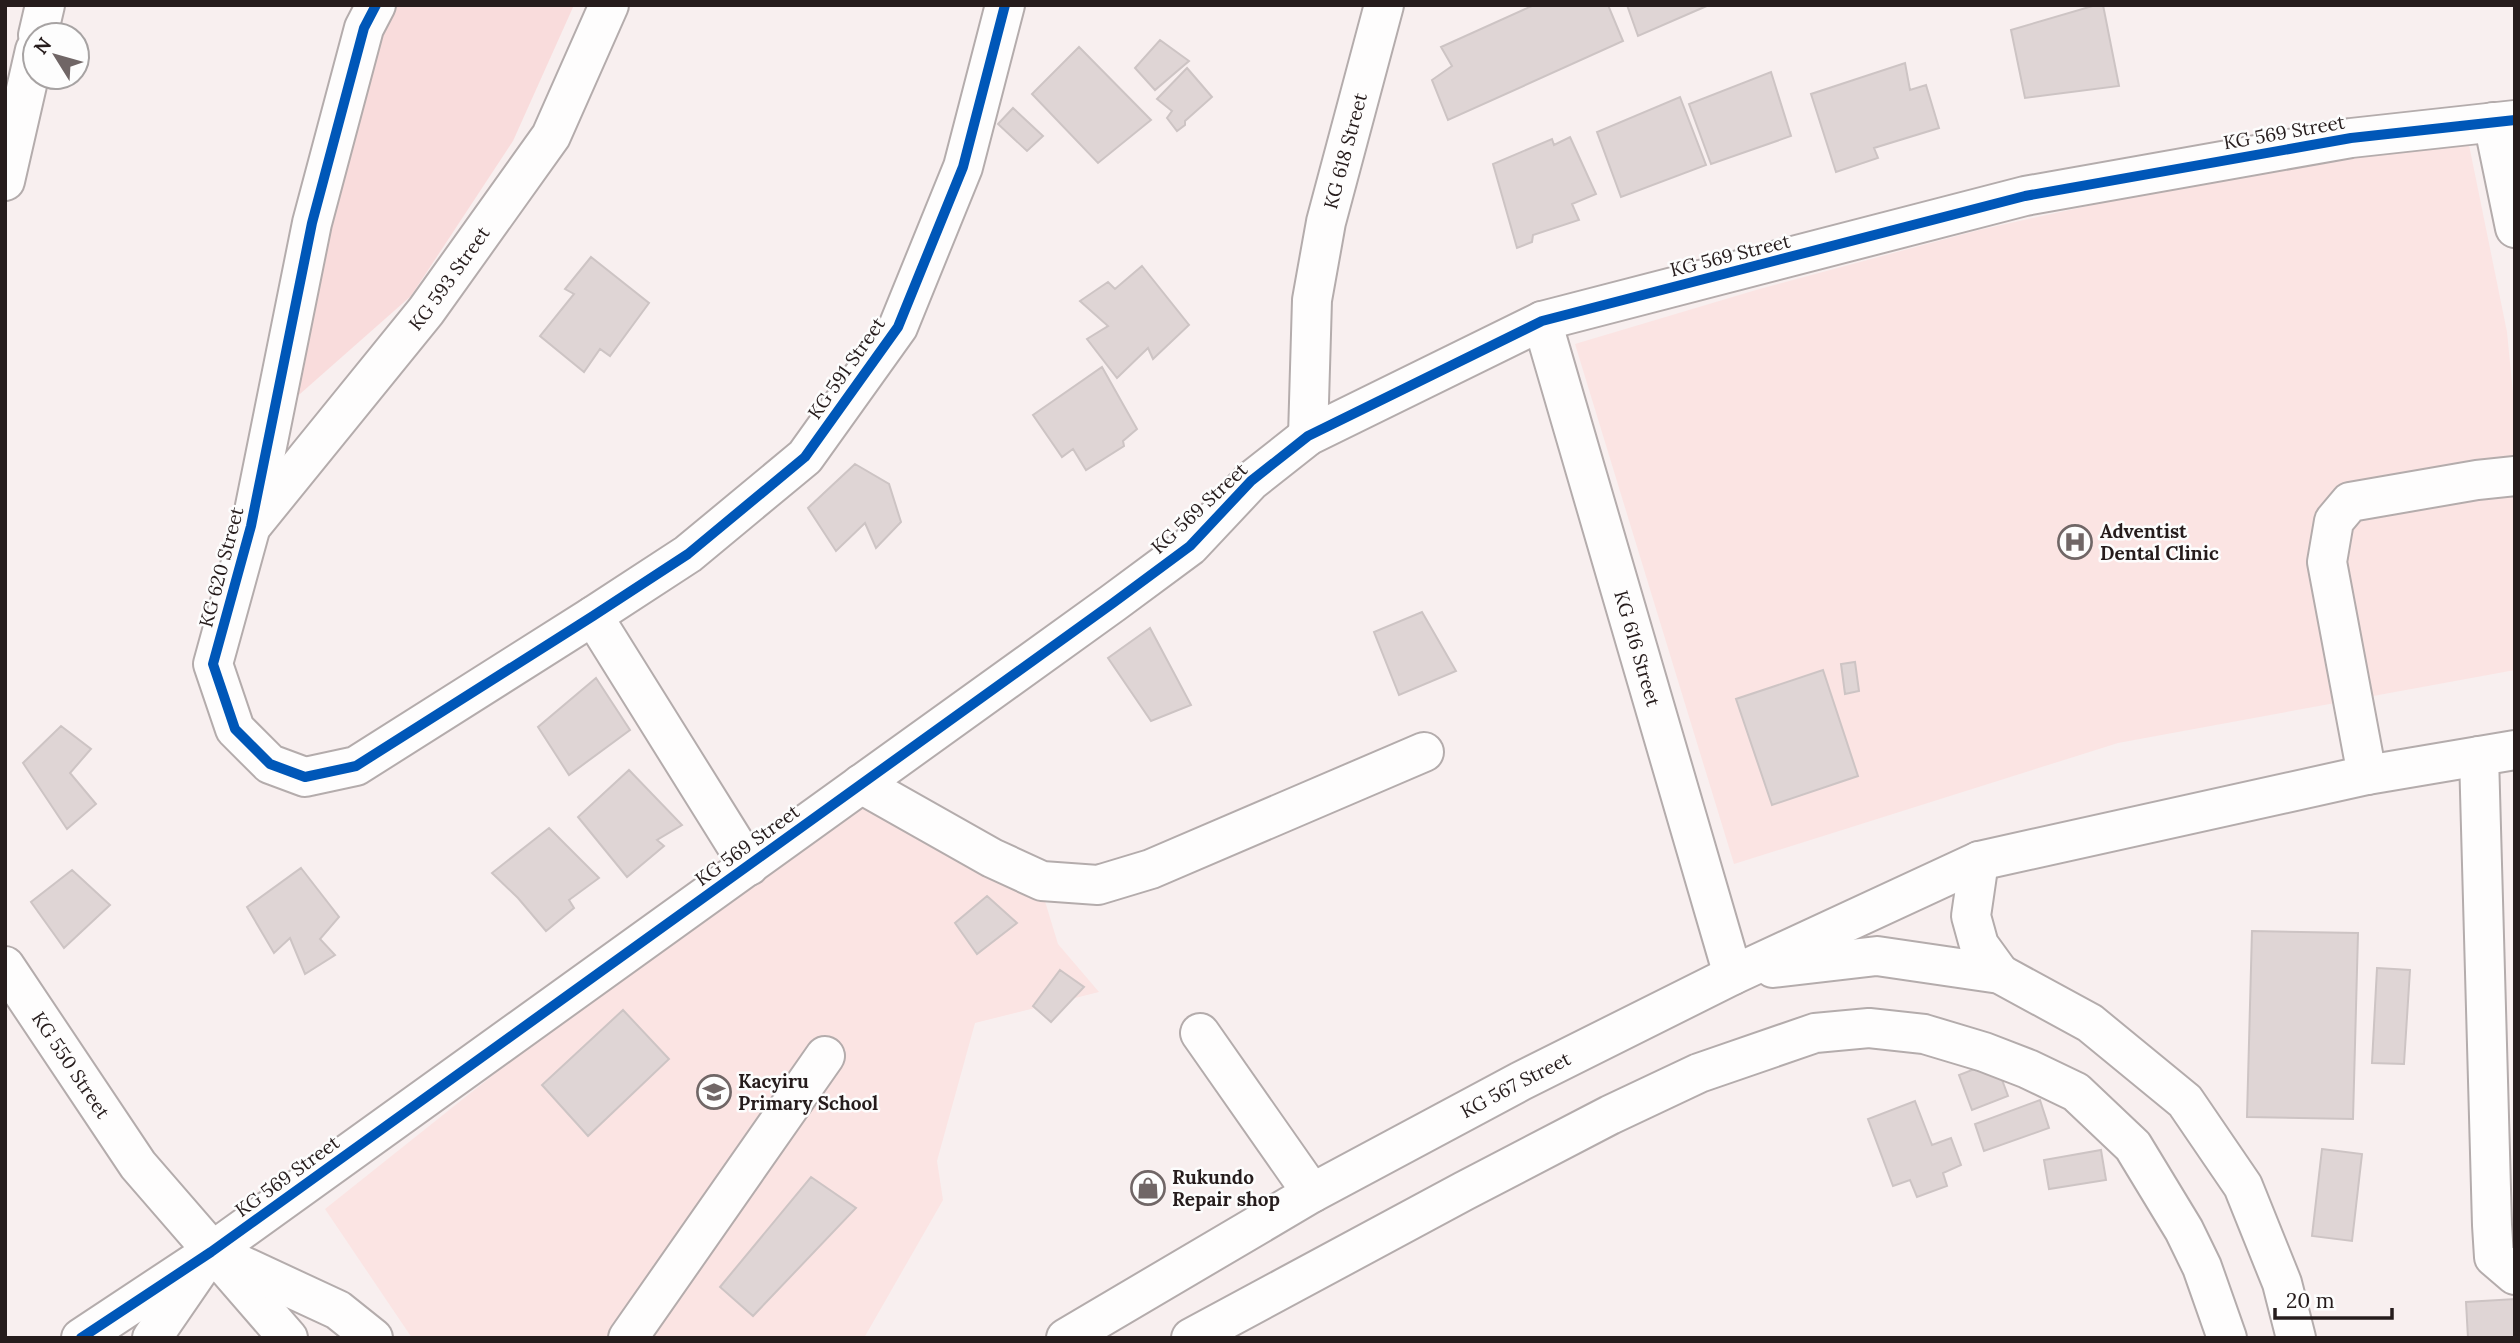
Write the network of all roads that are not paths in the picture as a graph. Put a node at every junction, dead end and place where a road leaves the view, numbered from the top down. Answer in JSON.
{"nodes":[{"id":1,"x":376,"y":5,"type":"edge"},
{"id":2,"x":609,"y":5,"type":"edge"},
{"id":3,"x":1005,"y":5,"type":"edge"},
{"id":4,"x":1384,"y":5,"type":"edge"},
{"id":5,"x":21,"y":56,"type":"edge"},
{"id":6,"x":5,"y":65,"type":"edge"},
{"id":7,"x":25,"y":91,"type":"edge"},
{"id":8,"x":2504,"y":121,"type":"edge"},
{"id":9,"x":5,"y":181,"type":"edge"},
{"id":10,"x":2515,"y":228,"type":"edge"},
{"id":11,"x":1542,"y":321,"type":"junction"},
{"id":12,"x":1308,"y":436,"type":"junction"},
{"id":13,"x":2515,"y":475,"type":"edge"},
{"id":14,"x":251,"y":526,"type":"junction"},
{"id":15,"x":593,"y":616,"type":"junction"},
{"id":16,"x":1424,"y":752,"type":"dead end"},
{"id":17,"x":2497,"y":753,"type":"edge"},
{"id":18,"x":2367,"y":775,"type":"junction"},
{"id":19,"x":861,"y":783,"type":"junction"},
{"id":20,"x":1979,"y":861,"type":"junction"},
{"id":21,"x":749,"y":866,"type":"junction"},
{"id":22,"x":5,"y":966,"type":"edge"},
{"id":23,"x":2000,"y":974,"type":"junction"},
{"id":24,"x":1733,"y":975,"type":"junction"},
{"id":25,"x":1199,"y":1033,"type":"dead end"},
{"id":26,"x":825,"y":1056,"type":"dead end"},
{"id":27,"x":1312,"y":1193,"type":"junction"},
{"id":28,"x":211,"y":1252,"type":"junction"},
{"id":29,"x":2515,"y":1275,"type":"edge"},
{"id":30,"x":86,"y":1335,"type":"edge"},
{"id":31,"x":152,"y":1338,"type":"edge"},
{"id":32,"x":288,"y":1338,"type":"edge"},
{"id":33,"x":373,"y":1338,"type":"edge"},
{"id":34,"x":628,"y":1338,"type":"edge"},
{"id":35,"x":1066,"y":1338,"type":"edge"},
{"id":36,"x":1191,"y":1338,"type":"edge"},
{"id":37,"x":2227,"y":1338,"type":"edge"},
{"id":38,"x":2296,"y":1338,"type":"edge"}],
"edges":[{"from":1,"to":14,"type":"street","name":"KG 620 Street"},
{"from":2,"to":14,"type":"street","name":"KG 593 Street"},
{"from":3,"to":15,"type":"street","name":"KG 591 Street"},
{"from":4,"to":12,"type":"street","name":"KG 618 Street"},
{"from":5,"to":6,"type":"street"},
{"from":7,"to":9,"type":"street"},
{"from":8,"to":10,"type":"street"},
{"from":8,"to":11,"type":"street","name":"KG 569 Street"},
{"from":11,"to":12,"type":"street","name":"KG 569 Street"},
{"from":11,"to":24,"type":"street","name":"KG 616 Street"},
{"from":12,"to":19,"type":"street","name":"KG 569 Street"},
{"from":13,"to":18,"type":"street"},
{"from":14,"to":15,"type":"street","name":"KG 620 Street"},
{"from":15,"to":21,"type":"street"},
{"from":16,"to":19,"type":"street"},
{"from":17,"to":18,"type":"street"},
{"from":17,"to":29,"type":"street"},
{"from":18,"to":20,"type":"street","name":"KG 567 Street"},
{"from":19,"to":21,"type":"street","name":"KG 569 Street"},
{"from":20,"to":23,"type":"street"},
{"from":20,"to":24,"type":"street","name":"KG 567 Street"},
{"from":21,"to":28,"type":"street","name":"KG 569 Street"},
{"from":22,"to":28,"type":"street","name":"KG 550 Street"},
{"from":23,"to":24,"type":"street"},
{"from":23,"to":38,"type":"street"},
{"from":24,"to":27,"type":"street","name":"KG 567 Street"},
{"from":25,"to":27,"type":"street"},
{"from":26,"to":34,"type":"street"},
{"from":27,"to":35,"type":"street","name":"KG 567 Street"},
{"from":28,"to":30,"type":"street","name":"KG 569 Street"},
{"from":28,"to":31,"type":"street"},
{"from":28,"to":32,"type":"street"},
{"from":28,"to":33,"type":"street"},
{"from":36,"to":37,"type":"street"}]}
